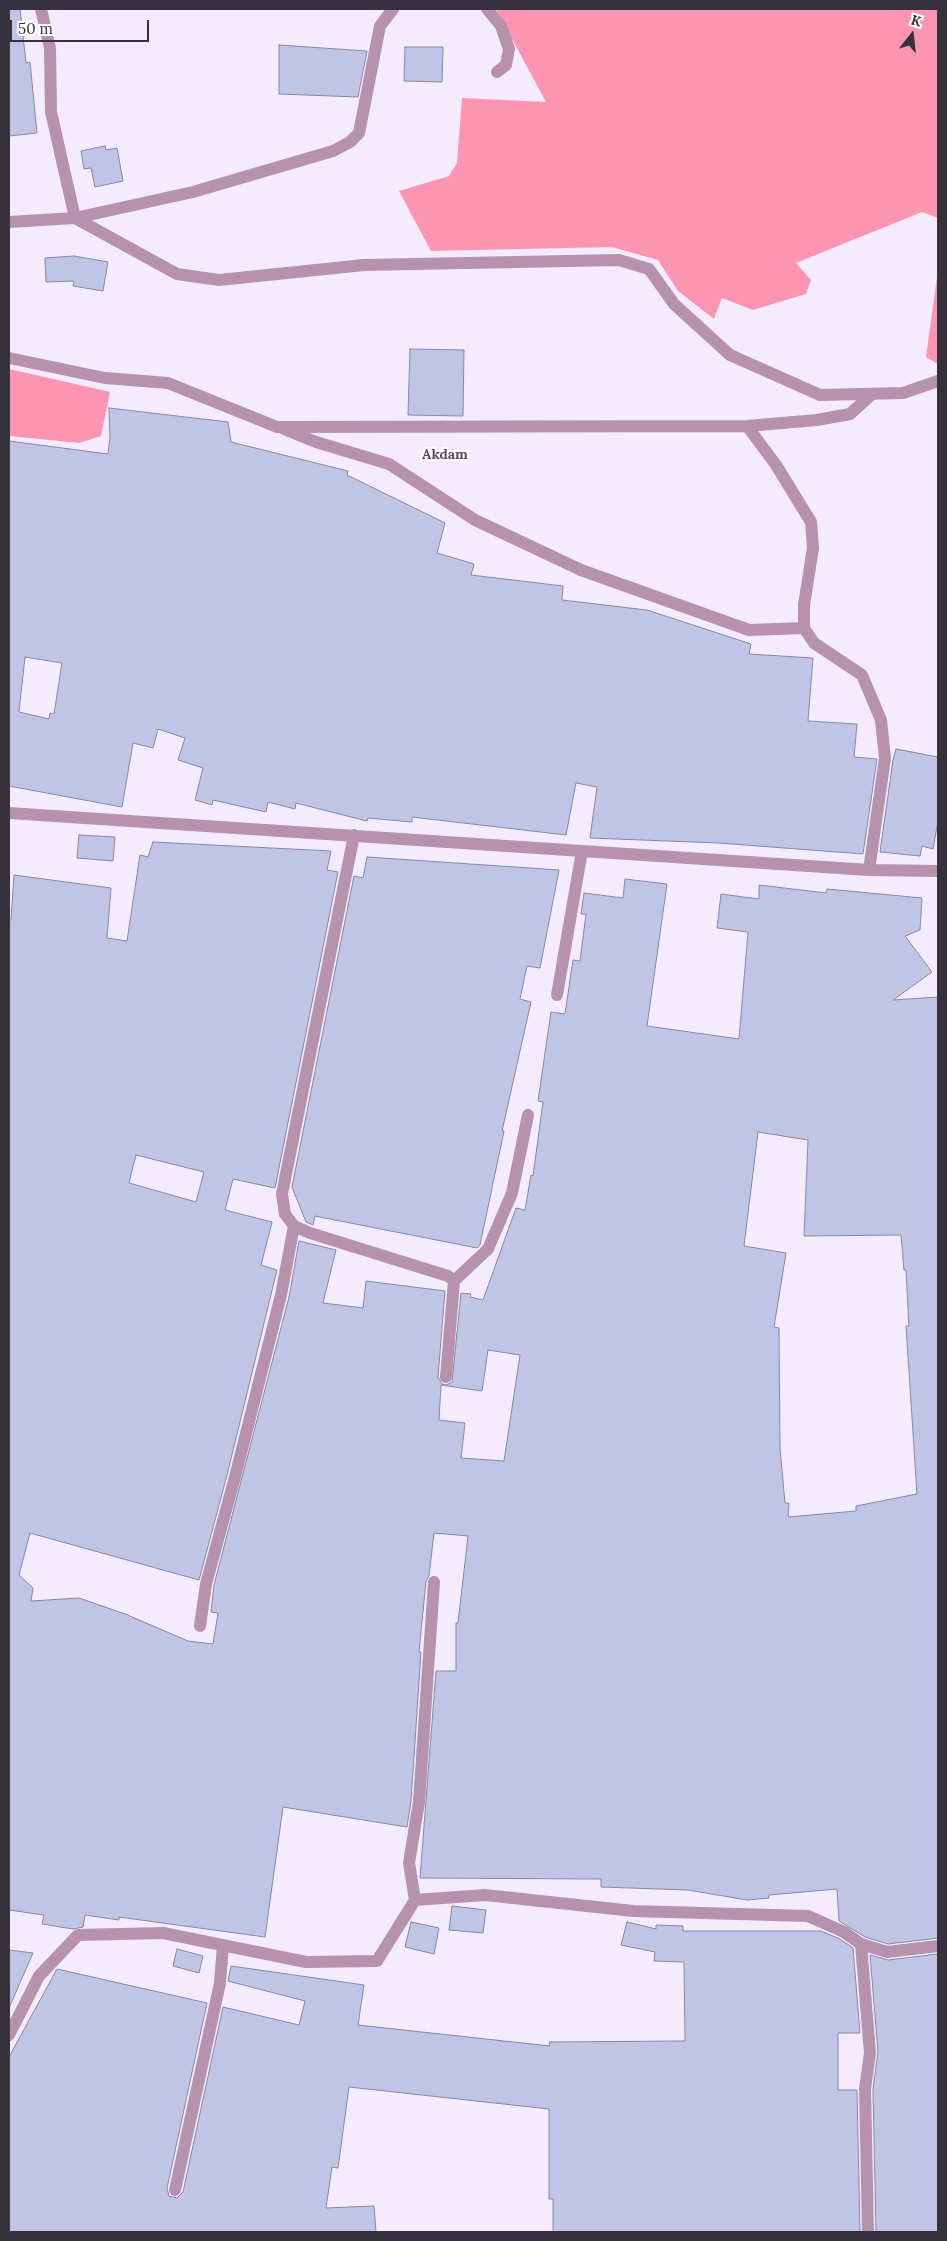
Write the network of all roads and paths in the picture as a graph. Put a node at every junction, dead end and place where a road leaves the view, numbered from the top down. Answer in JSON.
{"nodes":[{"id":1,"x":41,"y":9,"type":"edge"},
{"id":2,"x":393,"y":9,"type":"edge"},
{"id":3,"x":487,"y":9,"type":"edge"},
{"id":4,"x":496,"y":72,"type":"dead end"},
{"id":5,"x":75,"y":218,"type":"junction"},
{"id":6,"x":9,"y":222,"type":"edge"},
{"id":7,"x":9,"y":358,"type":"edge"},
{"id":8,"x":938,"y":381,"type":"edge"},
{"id":9,"x":871,"y":395,"type":"junction"},
{"id":10,"x":747,"y":426,"type":"junction"},
{"id":11,"x":277,"y":427,"type":"junction"},
{"id":12,"x":804,"y":628,"type":"junction"},
{"id":13,"x":9,"y":813,"type":"edge"},
{"id":14,"x":354,"y":835,"type":"junction"},
{"id":15,"x":582,"y":851,"type":"junction"},
{"id":16,"x":869,"y":870,"type":"junction"},
{"id":17,"x":938,"y":871,"type":"edge"},
{"id":18,"x":557,"y":995,"type":"dead end"},
{"id":19,"x":528,"y":1115,"type":"dead end"},
{"id":20,"x":294,"y":1226,"type":"junction"},
{"id":21,"x":454,"y":1281,"type":"junction"},
{"id":22,"x":446,"y":1377,"type":"dead end"},
{"id":23,"x":434,"y":1582,"type":"dead end"},
{"id":24,"x":200,"y":1626,"type":"dead end"},
{"id":25,"x":415,"y":1900,"type":"junction"},
{"id":26,"x":861,"y":1944,"type":"junction"},
{"id":27,"x":223,"y":1945,"type":"junction"},
{"id":28,"x":938,"y":1946,"type":"edge"},
{"id":29,"x":9,"y":2035,"type":"edge"},
{"id":30,"x":175,"y":2190,"type":"dead end"},
{"id":31,"x":868,"y":2232,"type":"edge"}],
"edges":[{"from":1,"to":5,"type":"street"},
{"from":2,"to":5,"type":"street"},
{"from":3,"to":4,"type":"street"},
{"from":5,"to":6,"type":"street"},
{"from":5,"to":9,"type":"street"},
{"from":7,"to":11,"type":"street"},
{"from":8,"to":9,"type":"street"},
{"from":9,"to":10,"type":"street"},
{"from":10,"to":11,"type":"street"},
{"from":10,"to":12,"type":"street"},
{"from":11,"to":12,"type":"street"},
{"from":12,"to":16,"type":"street"},
{"from":13,"to":14,"type":"street"},
{"from":14,"to":15,"type":"street"},
{"from":14,"to":20,"type":"street"},
{"from":15,"to":16,"type":"street"},
{"from":15,"to":18,"type":"street"},
{"from":16,"to":17,"type":"street"},
{"from":19,"to":21,"type":"street"},
{"from":20,"to":21,"type":"street"},
{"from":20,"to":24,"type":"street"},
{"from":21,"to":22,"type":"street"},
{"from":23,"to":25,"type":"street"},
{"from":25,"to":26,"type":"street"},
{"from":25,"to":27,"type":"street"},
{"from":26,"to":28,"type":"street"},
{"from":26,"to":31,"type":"street"},
{"from":27,"to":29,"type":"street"},
{"from":27,"to":30,"type":"street"}]}
